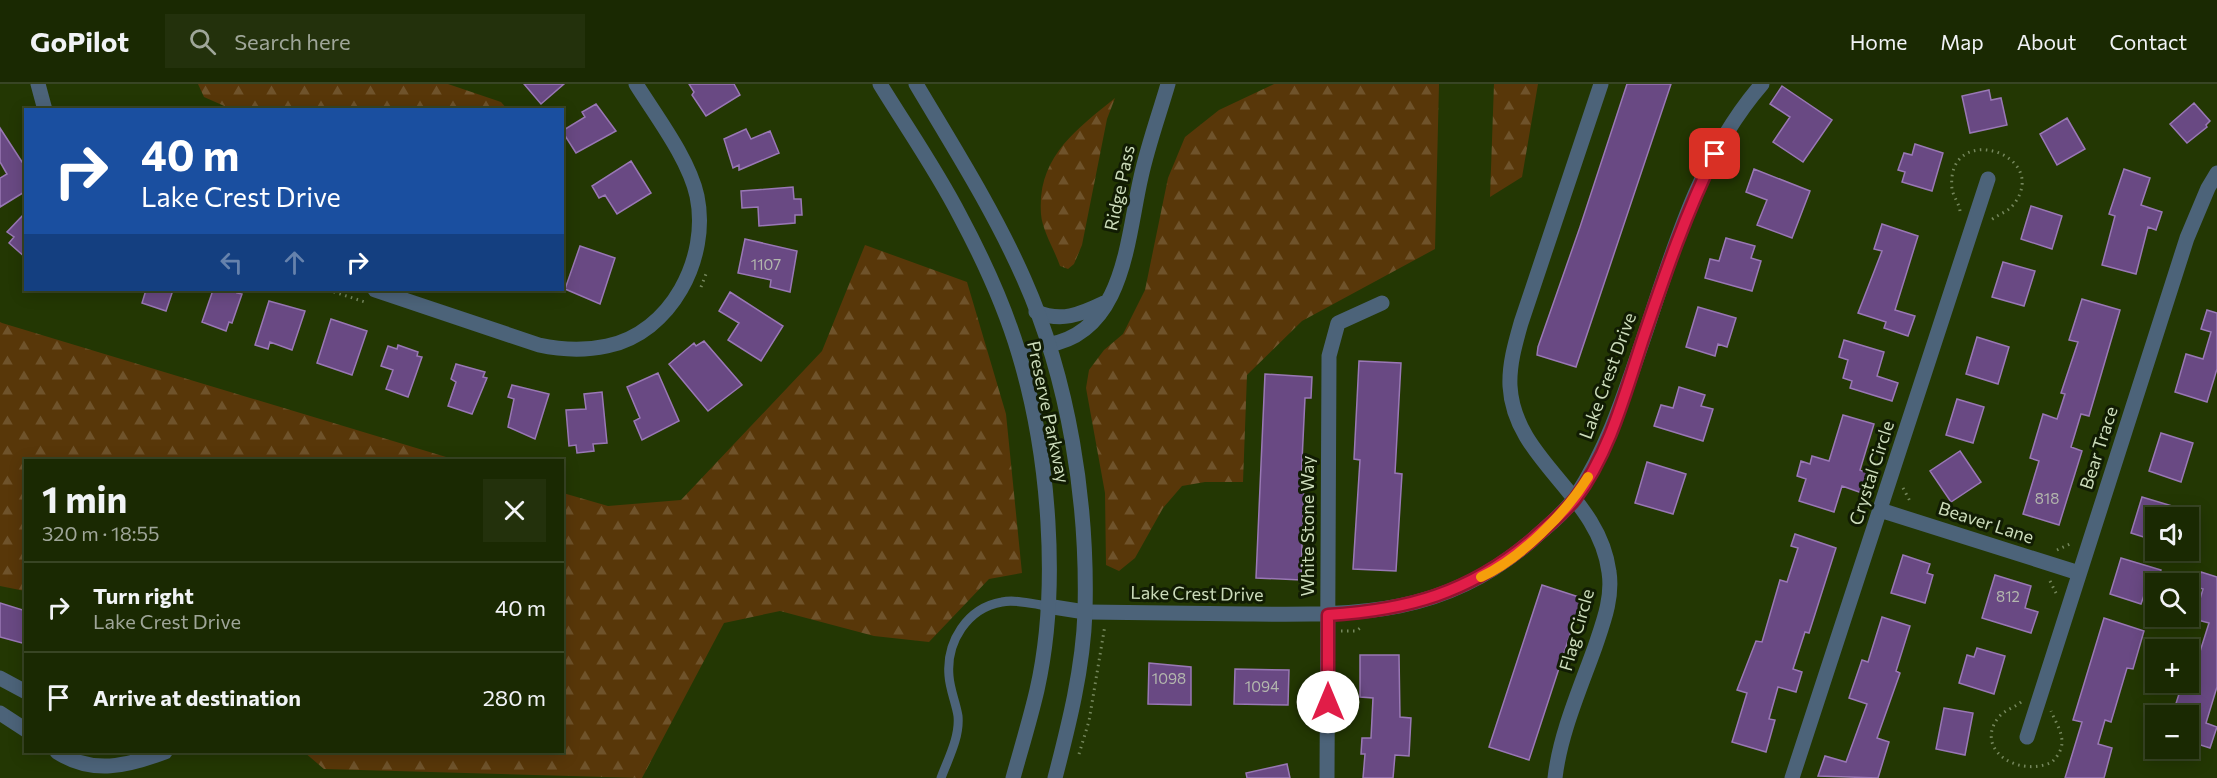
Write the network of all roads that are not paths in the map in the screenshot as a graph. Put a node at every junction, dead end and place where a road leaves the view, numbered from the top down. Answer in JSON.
{"nodes":[{"id":1,"x":38,"y":84,"type":"edge"},
{"id":2,"x":636,"y":84,"type":"edge"},
{"id":3,"x":880,"y":84,"type":"edge"},
{"id":4,"x":916,"y":84,"type":"edge"},
{"id":5,"x":1168,"y":84,"type":"edge"},
{"id":6,"x":1600,"y":84,"type":"edge"},
{"id":7,"x":1762,"y":84,"type":"edge"},
{"id":8,"x":44,"y":108,"type":"edge"},
{"id":9,"x":2217,"y":173,"type":"edge"},
{"id":10,"x":1988,"y":179,"type":"dead end"},
{"id":11,"x":371,"y":296,"type":"edge"},
{"id":12,"x":1109,"y":301,"type":"junction"},
{"id":13,"x":1382,"y":303,"type":"dead end"},
{"id":14,"x":1036,"y":312,"type":"junction"},
{"id":15,"x":1047,"y":345,"type":"junction"},
{"id":16,"x":1019,"y":354,"type":"junction"},
{"id":17,"x":1575,"y":499,"type":"junction"},
{"id":18,"x":1880,"y":510,"type":"junction"},
{"id":19,"x":2079,"y":573,"type":"junction"},
{"id":20,"x":1047,"y":606,"type":"junction"},
{"id":21,"x":1085,"y":612,"type":"junction"},
{"id":22,"x":1328,"y":615,"type":"junction"},
{"id":23,"x":0,"y":678,"type":"edge"},
{"id":24,"x":24,"y":691,"type":"edge"},
{"id":25,"x":0,"y":713,"type":"edge"},
{"id":26,"x":24,"y":729,"type":"edge"},
{"id":27,"x":2027,"y":737,"type":"dead end"},
{"id":28,"x":59,"y":753,"type":"edge"},
{"id":29,"x":161,"y":753,"type":"edge"},
{"id":30,"x":941,"y":778,"type":"edge"},
{"id":31,"x":1013,"y":778,"type":"edge"},
{"id":32,"x":1055,"y":778,"type":"edge"},
{"id":33,"x":1327,"y":778,"type":"edge"},
{"id":34,"x":1555,"y":778,"type":"edge"},
{"id":35,"x":1792,"y":778,"type":"edge"}],
"edges":[{"from":1,"to":8,"type":"street"},
{"from":2,"to":11,"type":"street"},
{"from":3,"to":16,"type":"street","name":"Preserve Parkway"},
{"from":4,"to":14,"type":"street","name":"Preserve Parkway"},
{"from":5,"to":12,"type":"street","name":"Ridge Pass"},
{"from":6,"to":17,"type":"street","name":"Flag Circle"},
{"from":7,"to":17,"type":"street","name":"Lake Crest Drive"},
{"from":9,"to":19,"type":"street","name":"Bear Trace"},
{"from":10,"to":18,"type":"street","name":"Crystal Circle"},
{"from":12,"to":14,"type":"street"},
{"from":12,"to":15,"type":"street","name":"Ridge Pass"},
{"from":13,"to":22,"type":"street","name":"White Stone Way"},
{"from":14,"to":15,"type":"street","name":"Preserve Parkway"},
{"from":15,"to":16,"type":"lane"},
{"from":15,"to":21,"type":"street","name":"Preserve Parkway"},
{"from":16,"to":20,"type":"street","name":"Preserve Parkway"},
{"from":17,"to":22,"type":"street","name":"Lake Crest Drive"},
{"from":17,"to":34,"type":"street","name":"Flag Circle"},
{"from":18,"to":19,"type":"street","name":"Beaver Lane"},
{"from":18,"to":35,"type":"street","name":"Crystal Circle"},
{"from":19,"to":27,"type":"street","name":"Bear Trace"},
{"from":20,"to":21,"type":"street","name":"Lake Crest Drive"},
{"from":20,"to":30,"type":"lane"},
{"from":20,"to":31,"type":"street","name":"Preserve Parkway"},
{"from":21,"to":22,"type":"street","name":"Lake Crest Drive"},
{"from":21,"to":32,"type":"street","name":"Preserve Parkway"},
{"from":22,"to":33,"type":"street","name":"White Stone Way"},
{"from":23,"to":24,"type":"street"},
{"from":25,"to":26,"type":"street"},
{"from":28,"to":29,"type":"street"}]}
